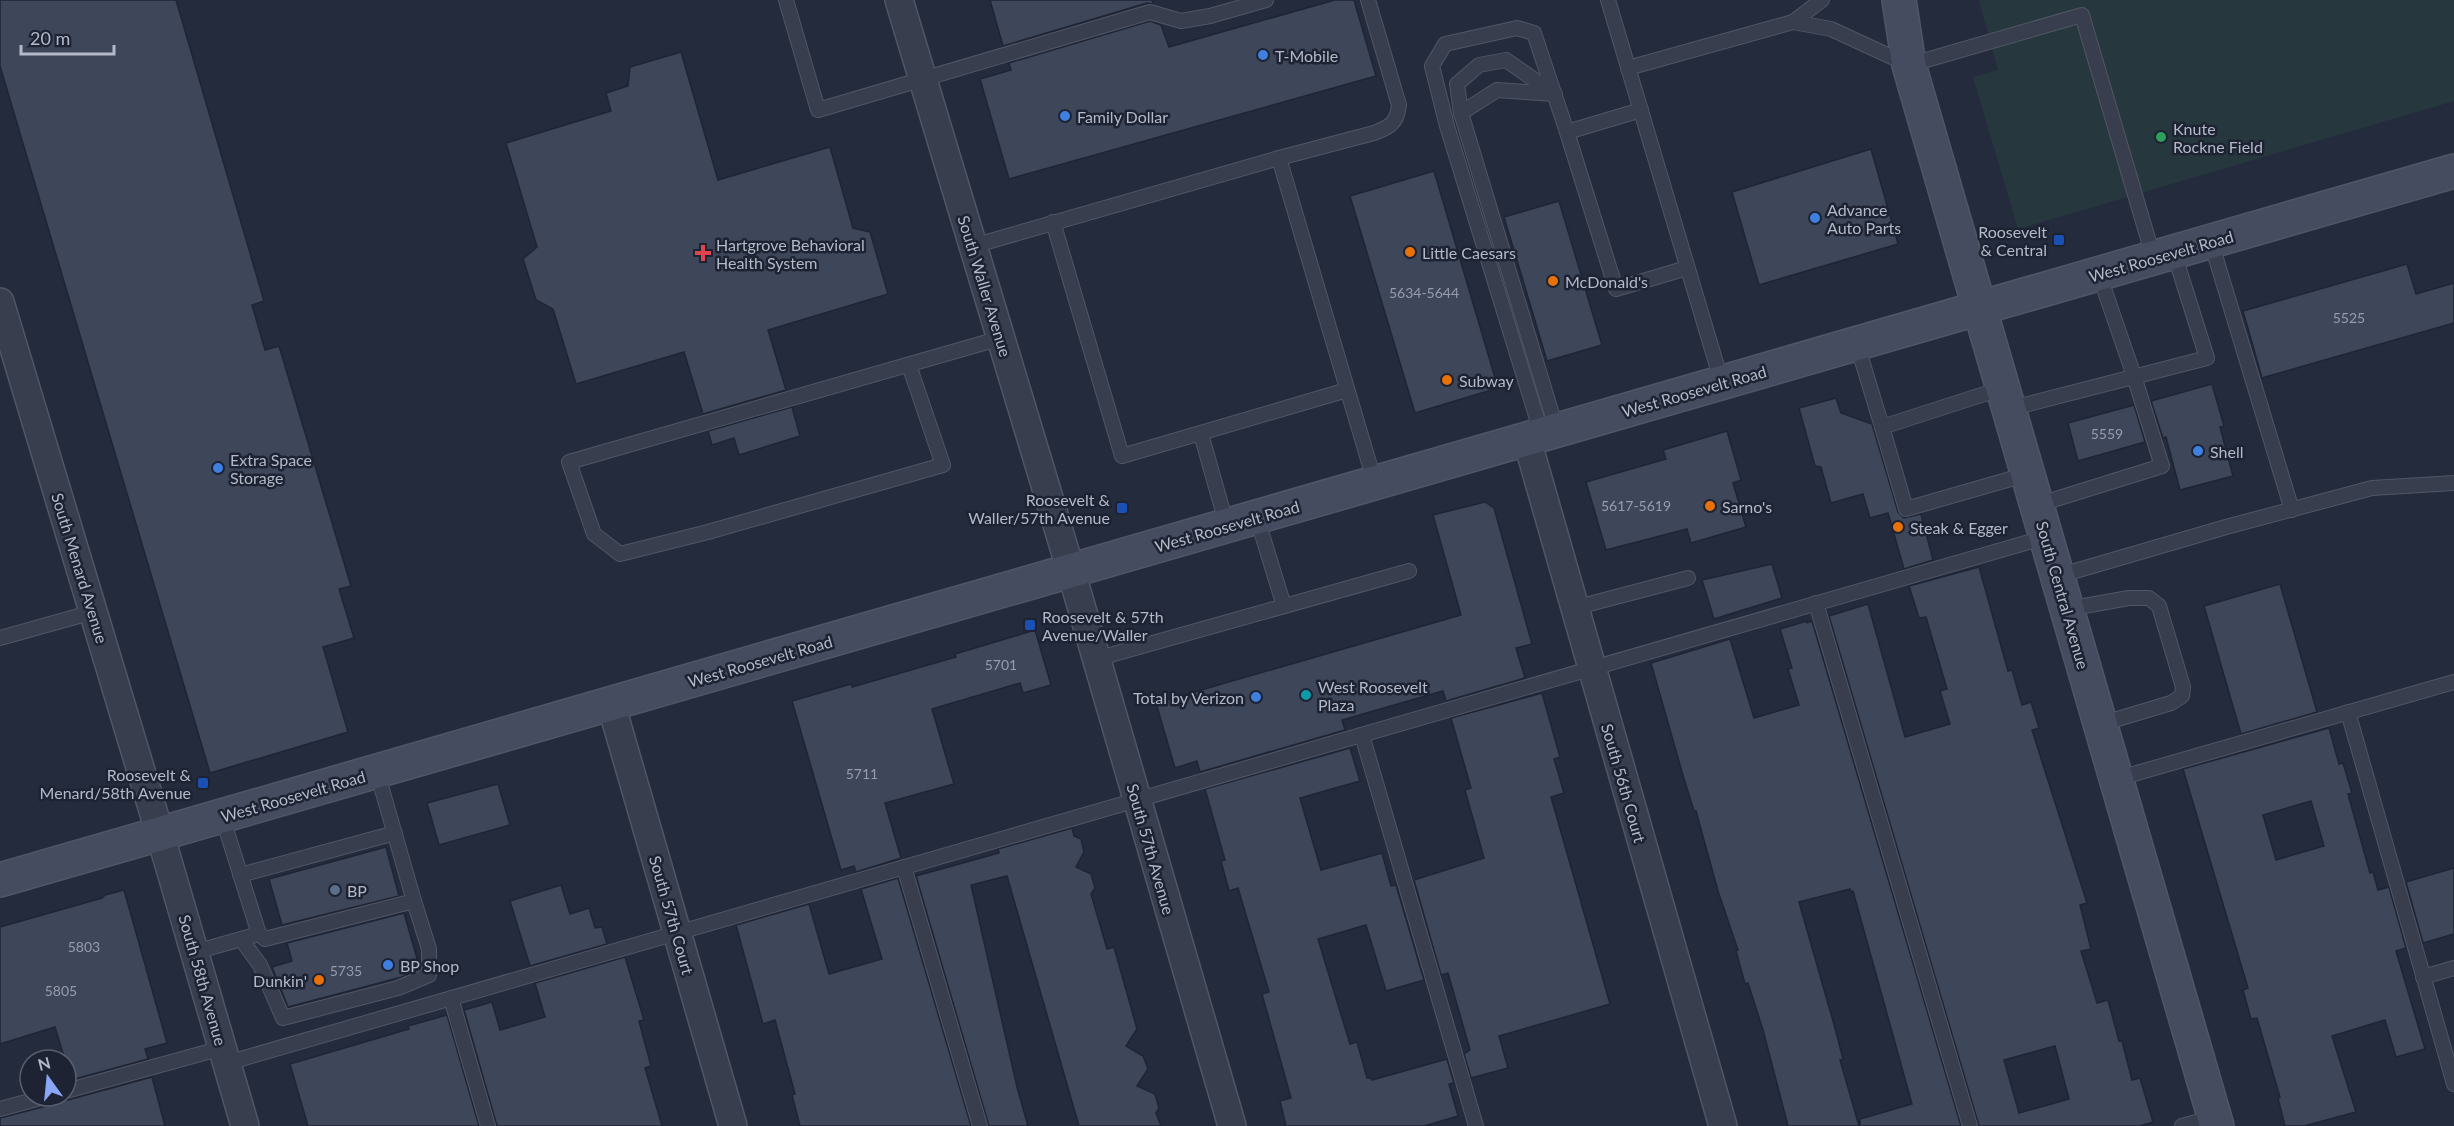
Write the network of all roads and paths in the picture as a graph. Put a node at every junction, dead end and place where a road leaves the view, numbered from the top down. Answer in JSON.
{"nodes":[{"id":1,"x":786,"y":0,"type":"edge"},
{"id":2,"x":898,"y":0,"type":"edge"},
{"id":3,"x":1266,"y":0,"type":"edge"},
{"id":4,"x":1368,"y":0,"type":"edge"},
{"id":5,"x":1608,"y":0,"type":"edge"},
{"id":6,"x":1822,"y":0,"type":"edge"},
{"id":7,"x":1875,"y":0,"type":"edge"},
{"id":8,"x":1899,"y":0,"type":"edge"},
{"id":9,"x":1792,"y":22,"type":"junction"},
{"id":10,"x":1909,"y":65,"type":"junction"},
{"id":11,"x":1628,"y":68,"type":"junction"},
{"id":12,"x":922,"y":78,"type":"junction"},
{"id":13,"x":1555,"y":94,"type":"junction"},
{"id":14,"x":1641,"y":110,"type":"junction"},
{"id":15,"x":1461,"y":113,"type":"junction"},
{"id":16,"x":1567,"y":132,"type":"junction"},
{"id":17,"x":1279,"y":158,"type":"junction"},
{"id":18,"x":2454,"y":171,"type":"edge"},
{"id":19,"x":1053,"y":222,"type":"junction"},
{"id":20,"x":2211,"y":242,"type":"junction"},
{"id":21,"x":973,"y":246,"type":"junction"},
{"id":22,"x":2164,"y":256,"type":"junction"},
{"id":23,"x":1687,"y":267,"type":"junction"},
{"id":24,"x":2099,"y":274,"type":"junction"},
{"id":25,"x":0,"y":302,"type":"edge"},
{"id":26,"x":1980,"y":309,"type":"junction"},
{"id":27,"x":1001,"y":338,"type":"junction"},
{"id":28,"x":1857,"y":345,"type":"junction"},
{"id":29,"x":909,"y":365,"type":"junction"},
{"id":30,"x":2134,"y":376,"type":"junction"},
{"id":31,"x":1722,"y":384,"type":"junction"},
{"id":32,"x":1347,"y":390,"type":"junction"},
{"id":33,"x":2006,"y":399,"type":"junction"},
{"id":34,"x":1882,"y":427,"type":"junction"},
{"id":35,"x":1201,"y":434,"type":"junction"},
{"id":36,"x":1542,"y":435,"type":"junction"},
{"id":37,"x":2028,"y":474,"type":"junction"},
{"id":38,"x":1375,"y":483,"type":"junction"},
{"id":39,"x":2454,"y":483,"type":"edge"},
{"id":40,"x":2037,"y":505,"type":"junction"},
{"id":41,"x":2292,"y":510,"type":"junction"},
{"id":42,"x":1242,"y":522,"type":"junction"},
{"id":43,"x":2046,"y":537,"type":"junction"},
{"id":44,"x":1071,"y":571,"type":"junction"},
{"id":45,"x":1409,"y":571,"type":"dead end"},
{"id":46,"x":2058,"y":576,"type":"junction"},
{"id":47,"x":1688,"y":578,"type":"dead end"},
{"id":48,"x":1816,"y":603,"type":"junction"},
{"id":49,"x":1284,"y":606,"type":"junction"},
{"id":50,"x":1574,"y":608,"type":"junction"},
{"id":51,"x":2067,"y":609,"type":"junction"},
{"id":52,"x":93,"y":612,"type":"junction"},
{"id":53,"x":0,"y":638,"type":"edge"},
{"id":54,"x":1096,"y":659,"type":"junction"},
{"id":55,"x":1591,"y":668,"type":"junction"},
{"id":56,"x":2454,"y":682,"type":"edge"},
{"id":57,"x":611,"y":704,"type":"junction"},
{"id":58,"x":2348,"y":712,"type":"junction"},
{"id":59,"x":2101,"y":724,"type":"junction"},
{"id":60,"x":1362,"y":735,"type":"junction"},
{"id":61,"x":377,"y":771,"type":"junction"},
{"id":62,"x":2116,"y":779,"type":"junction"},
{"id":63,"x":1137,"y":800,"type":"junction"},
{"id":64,"x":222,"y":816,"type":"junction"},
{"id":65,"x":395,"y":833,"type":"junction"},
{"id":66,"x":160,"y":834,"type":"junction"},
{"id":67,"x":904,"y":867,"type":"junction"},
{"id":68,"x":240,"y":875,"type":"junction"},
{"id":69,"x":0,"y":880,"type":"edge"},
{"id":70,"x":414,"y":901,"type":"junction"},
{"id":71,"x":677,"y":932,"type":"junction"},
{"id":72,"x":259,"y":934,"type":"junction"},
{"id":73,"x":241,"y":939,"type":"junction"},
{"id":74,"x":195,"y":952,"type":"junction"},
{"id":75,"x":2454,"y":969,"type":"edge"},
{"id":76,"x":2423,"y":977,"type":"junction"},
{"id":77,"x":451,"y":998,"type":"junction"},
{"id":78,"x":224,"y":1056,"type":"junction"},
{"id":79,"x":2454,"y":1084,"type":"edge"},
{"id":80,"x":78,"y":1088,"type":"edge"},
{"id":81,"x":18,"y":1104,"type":"edge"},
{"id":82,"x":0,"y":1109,"type":"edge"},
{"id":83,"x":2215,"y":1121,"type":"edge"},
{"id":84,"x":245,"y":1126,"type":"edge"},
{"id":85,"x":488,"y":1126,"type":"edge"},
{"id":86,"x":734,"y":1126,"type":"edge"},
{"id":87,"x":980,"y":1126,"type":"edge"},
{"id":88,"x":1232,"y":1126,"type":"edge"},
{"id":89,"x":1476,"y":1126,"type":"edge"},
{"id":90,"x":1723,"y":1126,"type":"edge"},
{"id":91,"x":1970,"y":1126,"type":"edge"},
{"id":92,"x":2182,"y":1126,"type":"edge"}],
"edges":[{"from":1,"to":12,"type":"lane"},
{"from":2,"to":12,"type":"street","name":"South Waller Avenue"},
{"from":3,"to":12,"type":"lane"},
{"from":4,"to":17,"type":"lane"},
{"from":5,"to":11,"type":"lane"},
{"from":6,"to":9,"type":"lane"},
{"from":7,"to":10,"type":"main road","name":"South Central Avenue"},
{"from":8,"to":10,"type":"main road","name":"South Central Avenue"},
{"from":9,"to":10,"type":"lane"},
{"from":9,"to":11,"type":"lane"},
{"from":10,"to":22,"type":"lane"},
{"from":10,"to":26,"type":"main road","name":"South Central Avenue"},
{"from":11,"to":14,"type":"lane"},
{"from":12,"to":21,"type":"street","name":"South Waller Avenue"},
{"from":13,"to":15,"type":"lane"},
{"from":13,"to":15,"type":"lane"},
{"from":13,"to":16,"type":"lane"},
{"from":13,"to":36,"type":"lane"},
{"from":14,"to":16,"type":"lane"},
{"from":14,"to":23,"type":"lane"},
{"from":15,"to":36,"type":"lane"},
{"from":16,"to":23,"type":"lane"},
{"from":17,"to":19,"type":"lane"},
{"from":17,"to":32,"type":"lane"},
{"from":18,"to":20,"type":"main road","name":"West Roosevelt Road"},
{"from":19,"to":21,"type":"lane"},
{"from":19,"to":35,"type":"lane"},
{"from":20,"to":22,"type":"main road","name":"West Roosevelt Road"},
{"from":20,"to":41,"type":"lane"},
{"from":21,"to":27,"type":"street","name":"South Waller Avenue"},
{"from":22,"to":24,"type":"main road","name":"West Roosevelt Road"},
{"from":22,"to":30,"type":"lane"},
{"from":23,"to":31,"type":"lane"},
{"from":24,"to":26,"type":"main road","name":"West Roosevelt Road"},
{"from":24,"to":30,"type":"lane"},
{"from":25,"to":52,"type":"street","name":"South Menard Avenue"},
{"from":26,"to":28,"type":"main road","name":"West Roosevelt Road"},
{"from":26,"to":33,"type":"main road","name":"South Central Avenue"},
{"from":27,"to":29,"type":"lane"},
{"from":27,"to":44,"type":"street","name":"South Waller Avenue"},
{"from":28,"to":31,"type":"main road","name":"West Roosevelt Road"},
{"from":28,"to":34,"type":"lane"},
{"from":29,"to":29,"type":"lane"},
{"from":30,"to":33,"type":"lane"},
{"from":30,"to":40,"type":"lane"},
{"from":31,"to":36,"type":"main road","name":"West Roosevelt Road"},
{"from":32,"to":35,"type":"lane"},
{"from":32,"to":38,"type":"lane"},
{"from":33,"to":34,"type":"lane"},
{"from":33,"to":37,"type":"main road","name":"South Central Avenue"},
{"from":34,"to":37,"type":"lane"},
{"from":35,"to":42,"type":"lane"},
{"from":36,"to":38,"type":"main road","name":"West Roosevelt Road"},
{"from":36,"to":50,"type":"street","name":"South 56th Court"},
{"from":37,"to":40,"type":"main road","name":"South Central Avenue"},
{"from":38,"to":42,"type":"main road","name":"West Roosevelt Road"},
{"from":39,"to":41,"type":"lane"},
{"from":40,"to":43,"type":"main road","name":"South Central Avenue"},
{"from":41,"to":46,"type":"lane"},
{"from":42,"to":44,"type":"main road","name":"West Roosevelt Road"},
{"from":42,"to":49,"type":"lane"},
{"from":43,"to":46,"type":"main road","name":"South Central Avenue"},
{"from":43,"to":48,"type":"lane"},
{"from":44,"to":54,"type":"street","name":"South 57th Avenue"},
{"from":44,"to":57,"type":"main road","name":"West Roosevelt Road"},
{"from":45,"to":49,"type":"lane"},
{"from":46,"to":51,"type":"main road","name":"South Central Avenue"},
{"from":47,"to":50,"type":"lane"},
{"from":48,"to":55,"type":"lane"},
{"from":48,"to":91,"type":"lane"},
{"from":49,"to":54,"type":"lane"},
{"from":50,"to":55,"type":"street","name":"South 56th Court"},
{"from":51,"to":59,"type":"main road","name":"South Central Avenue"},
{"from":51,"to":59,"type":"lane"},
{"from":52,"to":53,"type":"lane"},
{"from":52,"to":66,"type":"street","name":"South Menard Avenue"},
{"from":54,"to":63,"type":"street","name":"South 57th Avenue"},
{"from":55,"to":60,"type":"lane"},
{"from":55,"to":90,"type":"street","name":"South 56th Court"},
{"from":56,"to":58,"type":"lane"},
{"from":57,"to":61,"type":"main road","name":"West Roosevelt Road"},
{"from":57,"to":71,"type":"street","name":"South 57th Court"},
{"from":58,"to":62,"type":"lane"},
{"from":58,"to":76,"type":"lane"},
{"from":59,"to":62,"type":"main road","name":"South Central Avenue"},
{"from":60,"to":63,"type":"lane"},
{"from":60,"to":89,"type":"lane"},
{"from":61,"to":64,"type":"main road","name":"West Roosevelt Road"},
{"from":61,"to":65,"type":"lane"},
{"from":62,"to":83,"type":"main road","name":"South Central Avenue"},
{"from":63,"to":67,"type":"lane"},
{"from":63,"to":88,"type":"street","name":"South 57th Avenue"},
{"from":64,"to":66,"type":"main road","name":"West Roosevelt Road"},
{"from":64,"to":68,"type":"lane"},
{"from":65,"to":68,"type":"lane"},
{"from":65,"to":70,"type":"lane"},
{"from":66,"to":69,"type":"main road","name":"West Roosevelt Road"},
{"from":66,"to":74,"type":"street","name":"South 58th Avenue"},
{"from":67,"to":71,"type":"lane"},
{"from":67,"to":87,"type":"lane"},
{"from":68,"to":72,"type":"lane"},
{"from":70,"to":72,"type":"lane"},
{"from":70,"to":73,"type":"lane"},
{"from":71,"to":77,"type":"lane"},
{"from":71,"to":86,"type":"street","name":"South 57th Court"},
{"from":72,"to":73,"type":"lane"},
{"from":73,"to":74,"type":"lane"},
{"from":74,"to":78,"type":"street","name":"South 58th Avenue"},
{"from":75,"to":76,"type":"lane"},
{"from":76,"to":79,"type":"lane"},
{"from":77,"to":78,"type":"lane"},
{"from":77,"to":85,"type":"lane"},
{"from":78,"to":80,"type":"lane"},
{"from":78,"to":84,"type":"street","name":"South 58th Avenue"},
{"from":81,"to":82,"type":"lane"},
{"from":83,"to":92,"type":"lane"}]}
